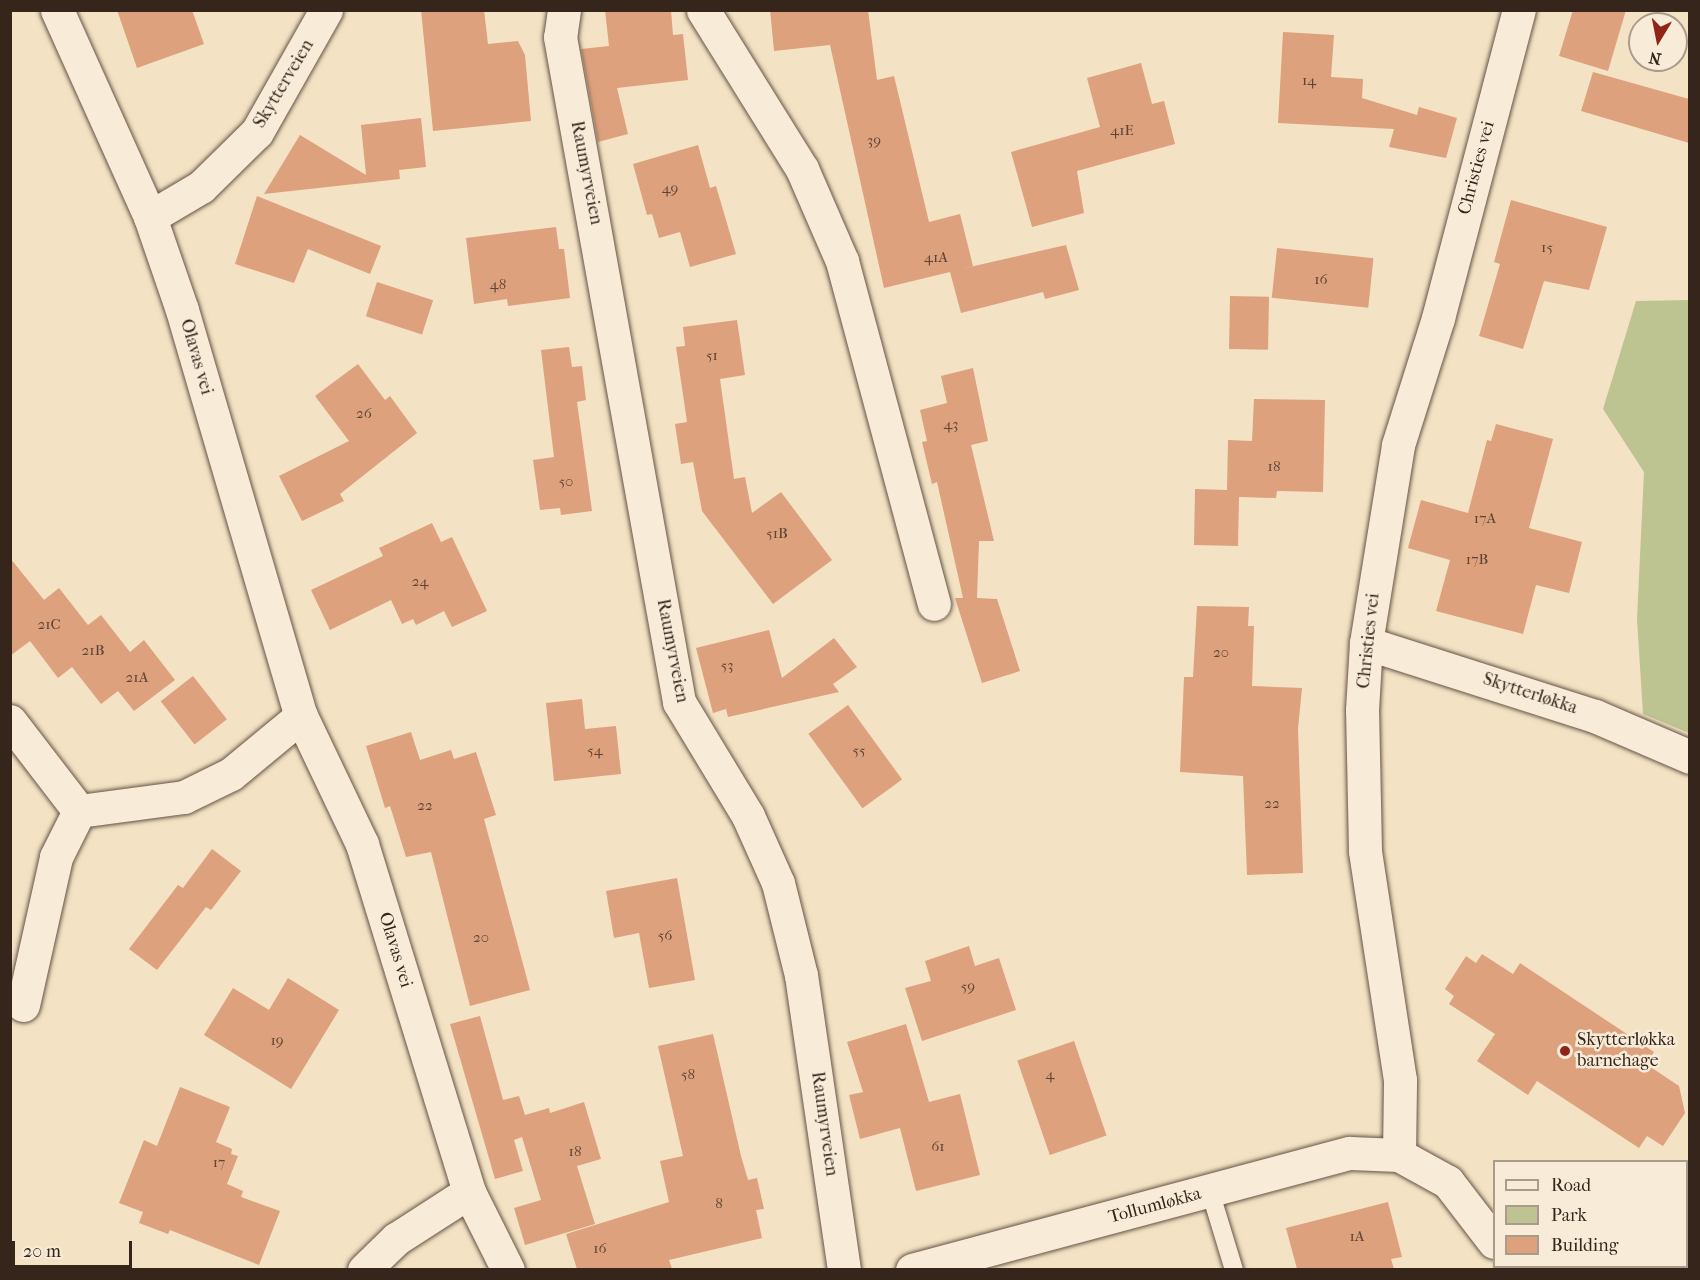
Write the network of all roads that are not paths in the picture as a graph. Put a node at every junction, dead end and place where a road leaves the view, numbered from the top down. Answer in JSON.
{"nodes":[{"id":1,"x":57,"y":10,"type":"edge"},
{"id":2,"x":326,"y":10,"type":"edge"},
{"id":3,"x":564,"y":10,"type":"edge"},
{"id":4,"x":703,"y":10,"type":"edge"},
{"id":5,"x":1519,"y":10,"type":"edge"},
{"id":6,"x":150,"y":217,"type":"junction"},
{"id":7,"x":934,"y":604,"type":"dead end"},
{"id":8,"x":1366,"y":643,"type":"junction"},
{"id":9,"x":301,"y":716,"type":"junction"},
{"id":10,"x":10,"y":721,"type":"edge"},
{"id":11,"x":1689,"y":757,"type":"edge"},
{"id":12,"x":79,"y":811,"type":"junction"},
{"id":13,"x":23,"y":1005,"type":"dead end"},
{"id":14,"x":1399,"y":1155,"type":"junction"},
{"id":15,"x":1210,"y":1191,"type":"junction"},
{"id":16,"x":469,"y":1192,"type":"junction"},
{"id":17,"x":1493,"y":1241,"type":"edge"},
{"id":18,"x":364,"y":1269,"type":"edge"},
{"id":19,"x":508,"y":1269,"type":"edge"},
{"id":20,"x":844,"y":1269,"type":"edge"},
{"id":21,"x":912,"y":1269,"type":"edge"},
{"id":22,"x":1234,"y":1269,"type":"edge"}],
"edges":[{"from":1,"to":6,"type":"street","name":"Olavas vei"},
{"from":2,"to":6,"type":"street","name":"Skytterveien"},
{"from":3,"to":20,"type":"street","name":"Raumyrveien"},
{"from":4,"to":7,"type":"street"},
{"from":5,"to":8,"type":"street","name":"Christies vei"},
{"from":6,"to":9,"type":"street","name":"Olavas vei"},
{"from":8,"to":11,"type":"street","name":"Skytterløkka"},
{"from":8,"to":14,"type":"street","name":"Christies vei"},
{"from":9,"to":12,"type":"street"},
{"from":9,"to":16,"type":"street","name":"Olavas vei"},
{"from":10,"to":12,"type":"street"},
{"from":12,"to":13,"type":"street"},
{"from":14,"to":15,"type":"street","name":"Tollumløkka"},
{"from":14,"to":17,"type":"street"},
{"from":15,"to":21,"type":"street","name":"Tollumløkka"},
{"from":15,"to":22,"type":"lane"},
{"from":16,"to":18,"type":"street"},
{"from":16,"to":19,"type":"street","name":"Olavas vei"}]}
